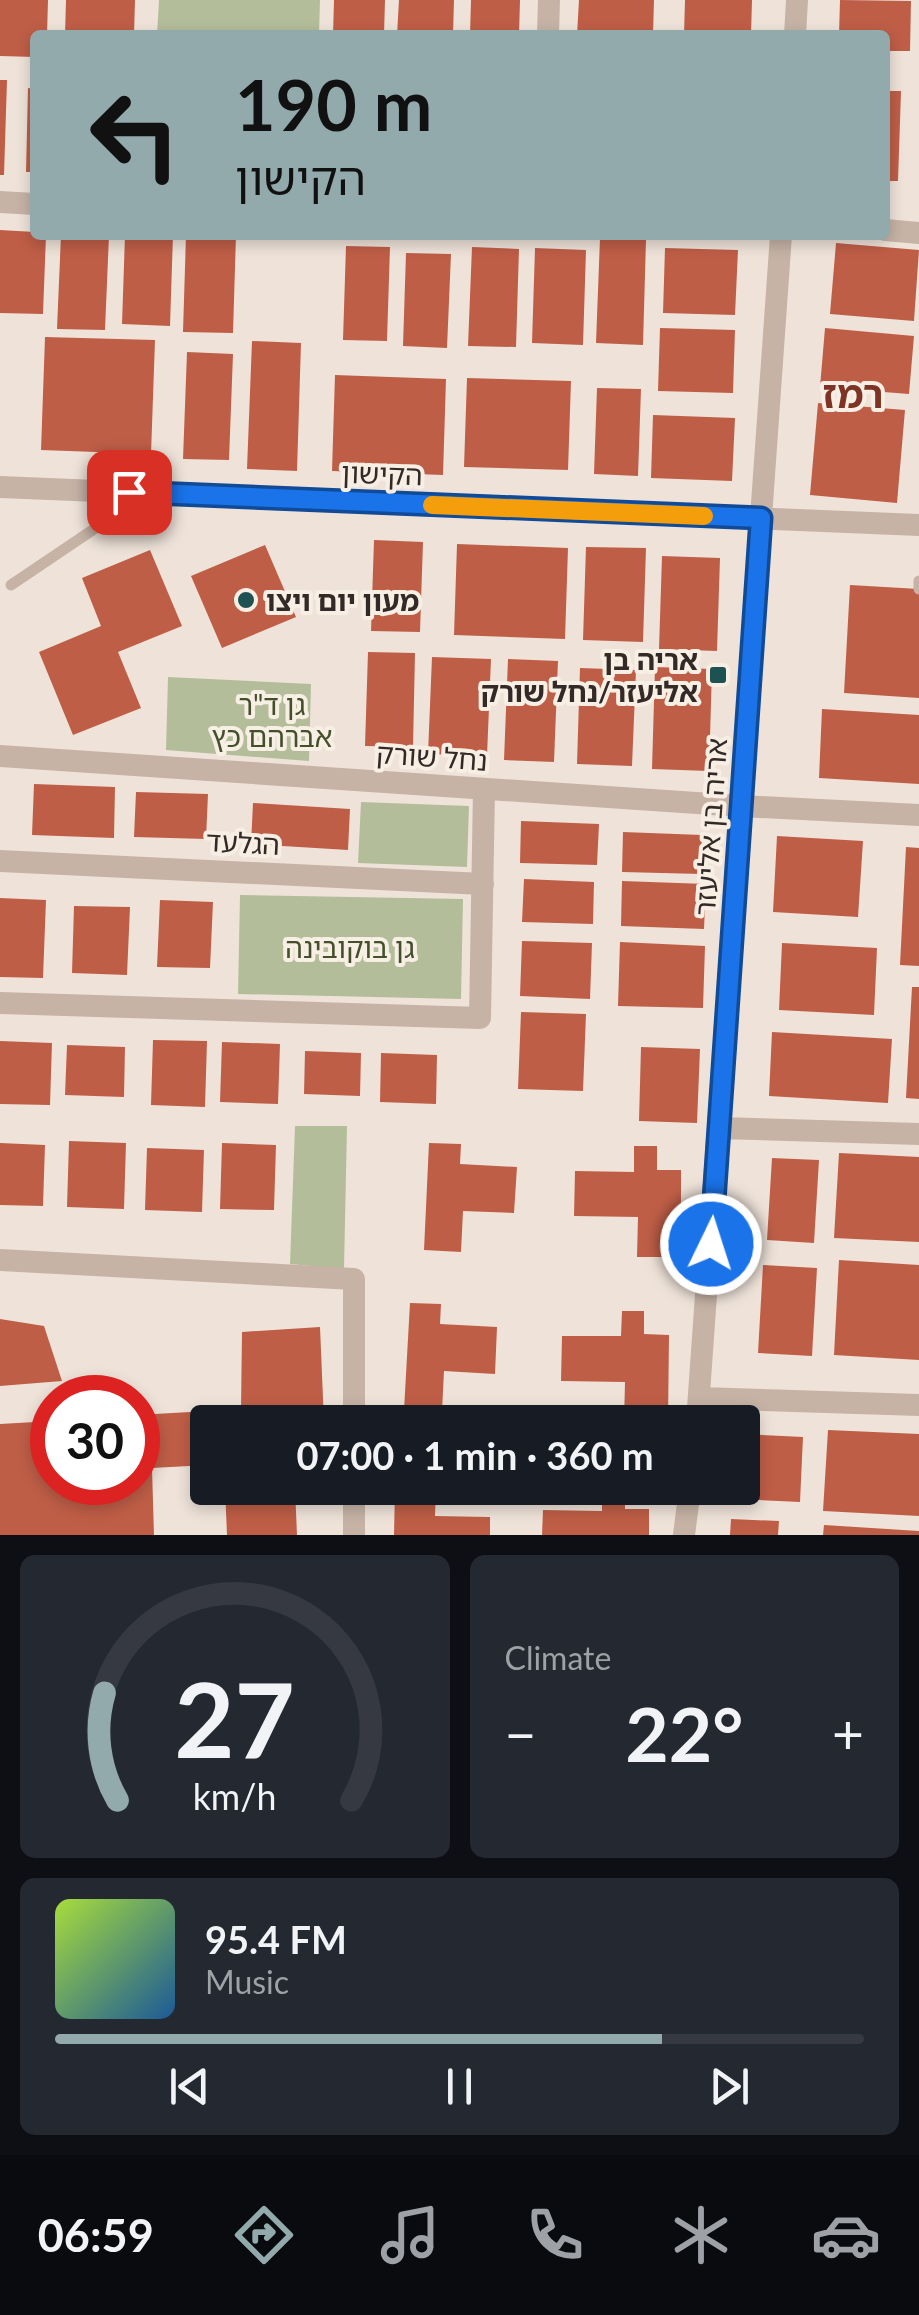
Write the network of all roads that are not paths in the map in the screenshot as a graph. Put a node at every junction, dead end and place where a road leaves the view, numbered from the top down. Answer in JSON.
{"nodes":[{"id":1,"x":548,"y":0,"type":"edge"},
{"id":2,"x":797,"y":0,"type":"edge"},
{"id":3,"x":548,"y":30,"type":"edge"},
{"id":4,"x":794,"y":30,"type":"edge"},
{"id":5,"x":0,"y":202,"type":"edge"},
{"id":6,"x":30,"y":204,"type":"edge"},
{"id":7,"x":890,"y":230,"type":"edge"},
{"id":8,"x":919,"y":233,"type":"edge"},
{"id":9,"x":780,"y":240,"type":"edge"},
{"id":10,"x":0,"y":488,"type":"edge"},
{"id":11,"x":92,"y":491,"type":"junction"},
{"id":12,"x":761,"y":518,"type":"junction"},
{"id":13,"x":919,"y":526,"type":"edge"},
{"id":14,"x":11,"y":585,"type":"dead end"},
{"id":15,"x":0,"y":756,"type":"edge"},
{"id":16,"x":484,"y":789,"type":"junction"},
{"id":17,"x":741,"y":806,"type":"junction"},
{"id":18,"x":919,"y":815,"type":"edge"},
{"id":19,"x":0,"y":861,"type":"edge"},
{"id":20,"x":483,"y":884,"type":"junction"},
{"id":21,"x":0,"y":1003,"type":"edge"},
{"id":22,"x":719,"y":1128,"type":"junction"},
{"id":23,"x":919,"y":1134,"type":"edge"},
{"id":24,"x":0,"y":1260,"type":"edge"},
{"id":25,"x":700,"y":1398,"type":"junction"},
{"id":26,"x":354,"y":1405,"type":"edge"},
{"id":27,"x":699,"y":1405,"type":"edge"},
{"id":28,"x":919,"y":1405,"type":"edge"},
{"id":29,"x":354,"y":1505,"type":"edge"},
{"id":30,"x":688,"y":1505,"type":"edge"},
{"id":31,"x":354,"y":1535,"type":"edge"},
{"id":32,"x":684,"y":1535,"type":"edge"}],
"edges":[{"from":1,"to":3,"type":"street"},
{"from":2,"to":4,"type":"street"},
{"from":5,"to":6,"type":"street"},
{"from":7,"to":8,"type":"street"},
{"from":9,"to":12,"type":"street","name":"אריה בן אליעזר"},
{"from":10,"to":11,"type":"street","name":"הקישון"},
{"from":11,"to":12,"type":"street","name":"הקישון"},
{"from":11,"to":14,"type":"lane"},
{"from":12,"to":13,"type":"street","name":"הקישון"},
{"from":12,"to":17,"type":"street","name":"אריה בן אליעזר"},
{"from":15,"to":16,"type":"street","name":"נחל שורק"},
{"from":16,"to":17,"type":"street","name":"נחל שורק"},
{"from":16,"to":20,"type":"street"},
{"from":17,"to":18,"type":"street","name":"נחל שורק"},
{"from":17,"to":22,"type":"street","name":"אריה בן אליעזר"},
{"from":19,"to":20,"type":"street","name":"הגלעד"},
{"from":20,"to":21,"type":"street"},
{"from":22,"to":23,"type":"street"},
{"from":22,"to":25,"type":"street","name":"אריה בן אליעזר"},
{"from":24,"to":26,"type":"street"},
{"from":25,"to":27,"type":"street","name":"אריה בן אליעזר"},
{"from":25,"to":28,"type":"street"},
{"from":29,"to":31,"type":"street"},
{"from":30,"to":32,"type":"street"}]}
